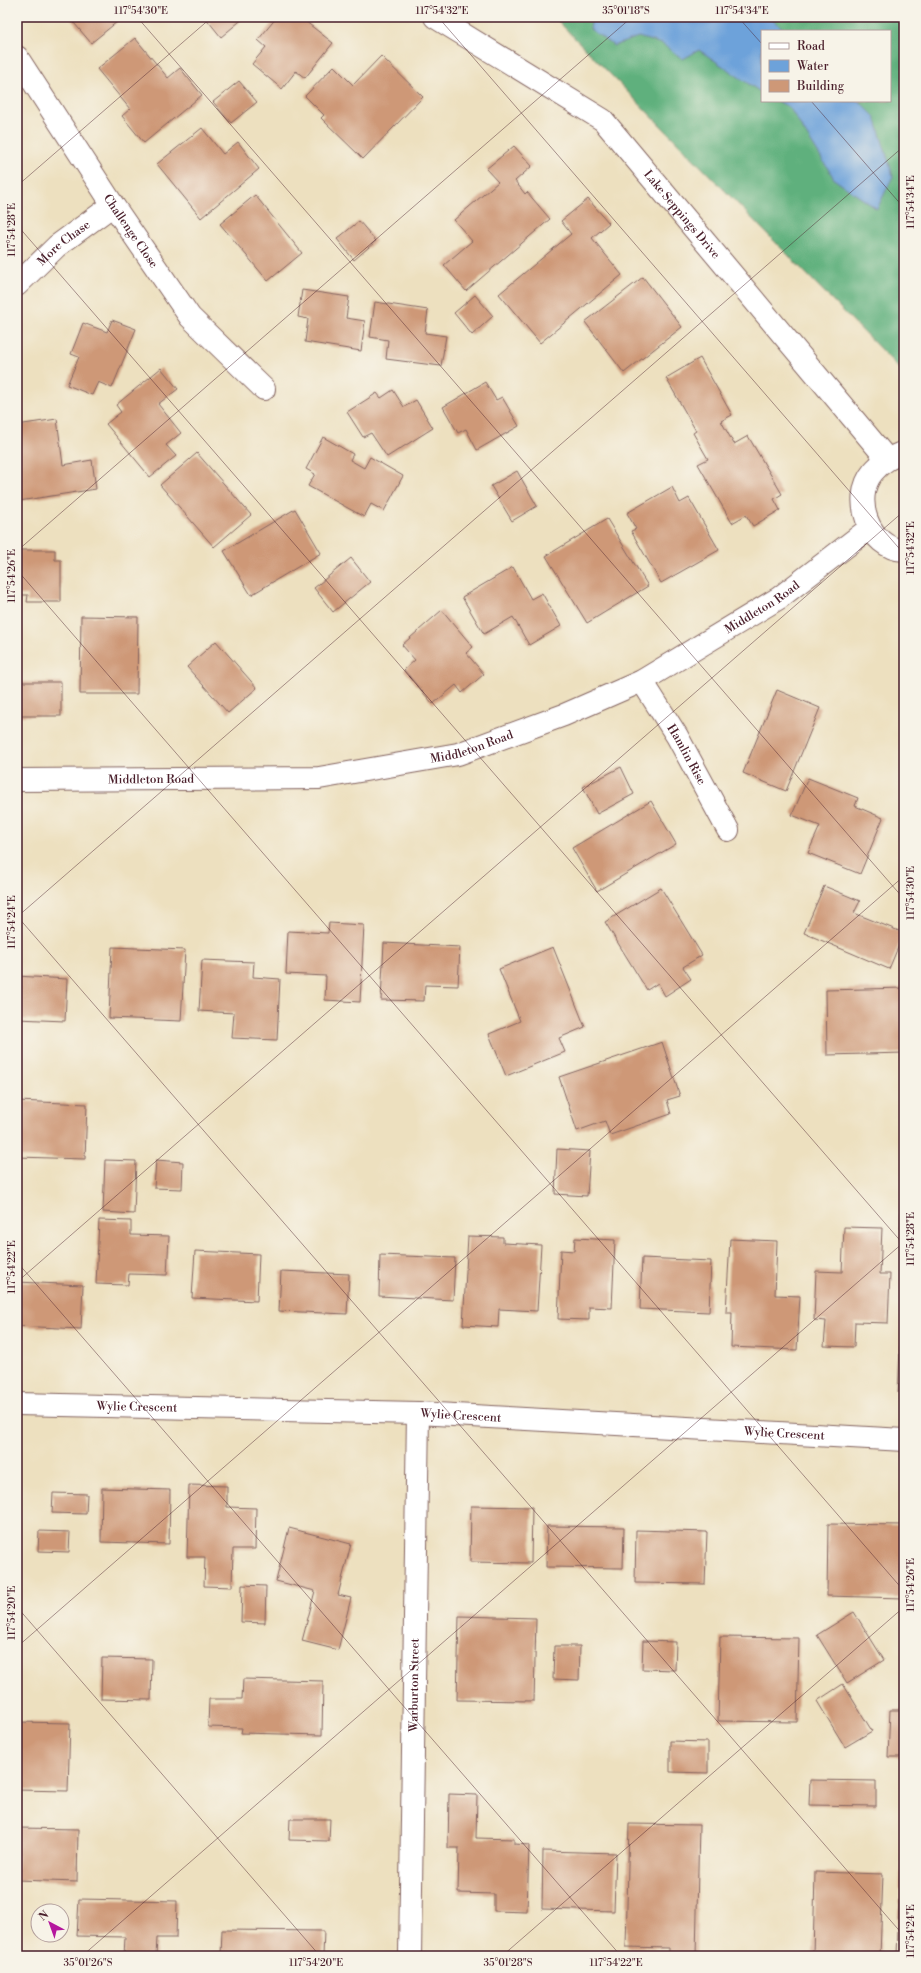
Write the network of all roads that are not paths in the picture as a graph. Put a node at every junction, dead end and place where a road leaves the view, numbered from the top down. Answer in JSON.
{"nodes":[{"id":1,"x":435,"y":17,"type":"edge"},
{"id":2,"x":17,"y":57,"type":"edge"},
{"id":3,"x":113,"y":205,"type":"junction"},
{"id":4,"x":17,"y":285,"type":"edge"},
{"id":5,"x":264,"y":389,"type":"dead end"},
{"id":6,"x":895,"y":456,"type":"edge"},
{"id":7,"x":870,"y":528,"type":"junction"},
{"id":8,"x":904,"y":550,"type":"edge"},
{"id":9,"x":642,"y":681,"type":"junction"},
{"id":10,"x":17,"y":780,"type":"edge"},
{"id":11,"x":728,"y":830,"type":"dead end"},
{"id":12,"x":17,"y":1404,"type":"edge"},
{"id":13,"x":418,"y":1413,"type":"junction"},
{"id":14,"x":904,"y":1440,"type":"edge"},
{"id":15,"x":410,"y":1956,"type":"edge"}],
"edges":[{"from":1,"to":6,"type":"street","name":"Lake Seppings Drive"},
{"from":2,"to":3,"type":"street","name":"Challenge Close"},
{"from":3,"to":4,"type":"street","name":"More Chase"},
{"from":3,"to":5,"type":"street","name":"Challenge Close"},
{"from":6,"to":7,"type":"street"},
{"from":7,"to":8,"type":"street"},
{"from":7,"to":9,"type":"street","name":"Middleton Road"},
{"from":9,"to":10,"type":"street","name":"Middleton Road"},
{"from":9,"to":11,"type":"street","name":"Hamlin Rise"},
{"from":12,"to":13,"type":"street","name":"Wylie Crescent"},
{"from":13,"to":14,"type":"street","name":"Wylie Crescent"},
{"from":13,"to":15,"type":"street","name":"Warburton Street"}]}
